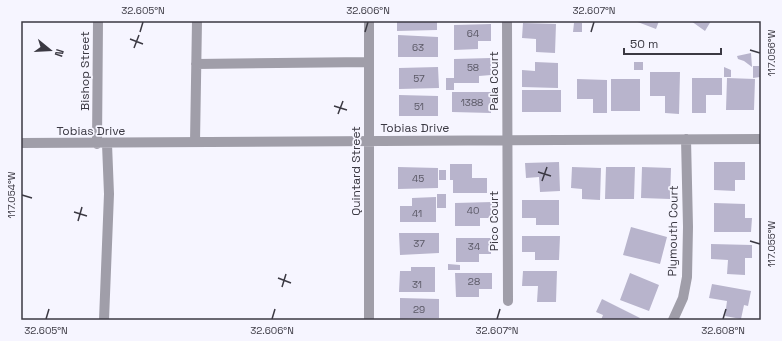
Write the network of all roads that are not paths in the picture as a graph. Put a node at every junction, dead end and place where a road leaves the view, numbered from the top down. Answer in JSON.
{"nodes":[{"id":1,"x":98,"y":21,"type":"edge"},
{"id":2,"x":197,"y":21,"type":"edge"},
{"id":3,"x":369,"y":21,"type":"edge"},
{"id":4,"x":507,"y":21,"type":"edge"},
{"id":5,"x":369,"y":62,"type":"junction"},
{"id":6,"x":196,"y":64,"type":"junction"},
{"id":7,"x":686,"y":139,"type":"junction"},
{"id":8,"x":761,"y":139,"type":"edge"},
{"id":9,"x":368,"y":141,"type":"junction"},
{"id":10,"x":506,"y":141,"type":"junction"},
{"id":11,"x":195,"y":142,"type":"junction"},
{"id":12,"x":21,"y":144,"type":"edge"},
{"id":13,"x":102,"y":144,"type":"junction"},
{"id":14,"x":508,"y":301,"type":"dead end"},
{"id":15,"x":104,"y":320,"type":"edge"},
{"id":16,"x":369,"y":320,"type":"edge"},
{"id":17,"x":673,"y":320,"type":"edge"}],
"edges":[{"from":1,"to":13,"type":"street","name":"Bishop Street"},
{"from":2,"to":6,"type":"street"},
{"from":3,"to":5,"type":"street","name":"Quintard Street"},
{"from":4,"to":10,"type":"street","name":"Pala Court"},
{"from":5,"to":6,"type":"street"},
{"from":5,"to":9,"type":"street","name":"Quintard Street"},
{"from":6,"to":11,"type":"street"},
{"from":7,"to":8,"type":"street","name":"Tobias Drive"},
{"from":7,"to":10,"type":"street","name":"Tobias Drive"},
{"from":7,"to":17,"type":"street","name":"Plymouth Court"},
{"from":9,"to":10,"type":"street","name":"Tobias Drive"},
{"from":9,"to":11,"type":"street","name":"Tobias Drive"},
{"from":9,"to":16,"type":"street","name":"Quintard Street"},
{"from":10,"to":14,"type":"street","name":"Pico Court"},
{"from":11,"to":13,"type":"street","name":"Tobias Drive"},
{"from":12,"to":13,"type":"street","name":"Tobias Drive"},
{"from":13,"to":15,"type":"street","name":"Bishop Street"}]}
